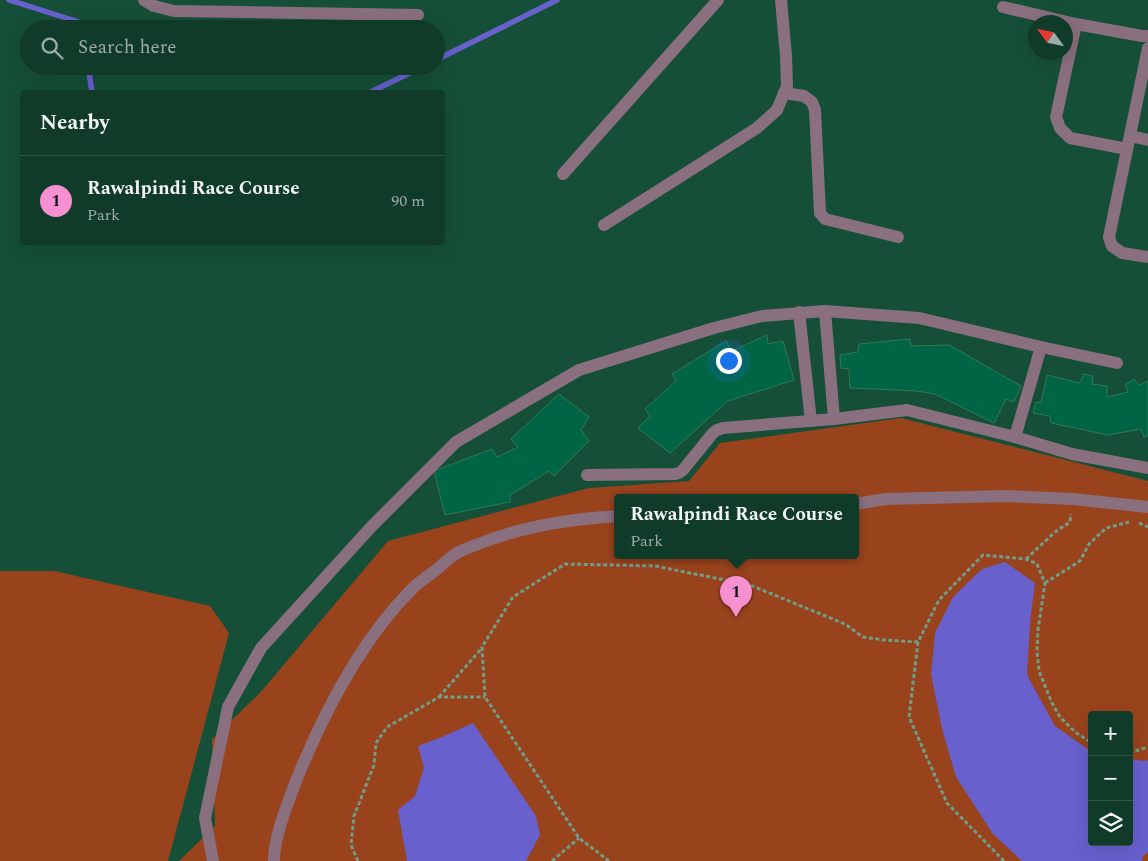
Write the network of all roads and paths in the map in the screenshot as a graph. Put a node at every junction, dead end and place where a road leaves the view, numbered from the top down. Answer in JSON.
{"nodes":[{"id":1,"x":144,"y":0,"type":"edge"},
{"id":2,"x":718,"y":0,"type":"edge"},
{"id":3,"x":781,"y":0,"type":"edge"},
{"id":4,"x":1003,"y":7,"type":"dead end"},
{"id":5,"x":418,"y":14,"type":"dead end"},
{"id":6,"x":1076,"y":24,"type":"junction"},
{"id":7,"x":1148,"y":36,"type":"edge"},
{"id":8,"x":1148,"y":48,"type":"edge"},
{"id":9,"x":784,"y":93,"type":"junction"},
{"id":10,"x":1130,"y":136,"type":"junction"},
{"id":11,"x":1148,"y":140,"type":"edge"},
{"id":12,"x":1127,"y":149,"type":"junction"},
{"id":13,"x":563,"y":174,"type":"dead end"},
{"id":14,"x":604,"y":225,"type":"dead end"},
{"id":15,"x":898,"y":237,"type":"dead end"},
{"id":16,"x":1148,"y":257,"type":"edge"},
{"id":17,"x":825,"y":311,"type":"junction"},
{"id":18,"x":799,"y":312,"type":"junction"},
{"id":19,"x":1041,"y":347,"type":"junction"},
{"id":20,"x":1116,"y":363,"type":"dead end"},
{"id":21,"x":834,"y":419,"type":"junction"},
{"id":22,"x":811,"y":421,"type":"junction"},
{"id":23,"x":1015,"y":437,"type":"junction"},
{"id":24,"x":1148,"y":468,"type":"edge"},
{"id":25,"x":587,"y":475,"type":"dead end"},
{"id":26,"x":1073,"y":499,"type":"junction"},
{"id":27,"x":859,"y":503,"type":"edge"},
{"id":28,"x":1148,"y":507,"type":"edge"},
{"id":29,"x":614,"y":516,"type":"edge"},
{"id":30,"x":1132,"y":521,"type":"dead end"},
{"id":31,"x":1026,"y":558,"type":"junction"},
{"id":32,"x":1045,"y":583,"type":"junction"},
{"id":33,"x":918,"y":642,"type":"junction"},
{"id":34,"x":482,"y":647,"type":"junction"},
{"id":35,"x":439,"y":697,"type":"junction"},
{"id":36,"x":486,"y":697,"type":"junction"},
{"id":37,"x":1088,"y":741,"type":"edge"},
{"id":38,"x":1148,"y":747,"type":"edge"},
{"id":39,"x":1133,"y":752,"type":"edge"},
{"id":40,"x":579,"y":838,"type":"junction"},
{"id":41,"x":213,"y":861,"type":"edge"},
{"id":42,"x":274,"y":861,"type":"edge"},
{"id":43,"x":358,"y":861,"type":"edge"},
{"id":44,"x":552,"y":861,"type":"edge"},
{"id":45,"x":609,"y":861,"type":"edge"},
{"id":46,"x":1004,"y":861,"type":"edge"}],
"edges":[{"from":1,"to":5,"type":"street"},
{"from":2,"to":13,"type":"street"},
{"from":3,"to":9,"type":"street"},
{"from":4,"to":6,"type":"street"},
{"from":6,"to":7,"type":"street"},
{"from":6,"to":12,"type":"street"},
{"from":8,"to":10,"type":"street"},
{"from":9,"to":14,"type":"street"},
{"from":9,"to":15,"type":"street"},
{"from":10,"to":11,"type":"street"},
{"from":10,"to":12,"type":"street"},
{"from":12,"to":16,"type":"street"},
{"from":17,"to":18,"type":"street"},
{"from":17,"to":19,"type":"street"},
{"from":17,"to":21,"type":"street"},
{"from":18,"to":22,"type":"street"},
{"from":18,"to":41,"type":"street"},
{"from":19,"to":20,"type":"street"},
{"from":19,"to":23,"type":"street"},
{"from":21,"to":22,"type":"street"},
{"from":21,"to":23,"type":"street"},
{"from":22,"to":25,"type":"street"},
{"from":23,"to":24,"type":"street"},
{"from":26,"to":27,"type":"street"},
{"from":26,"to":28,"type":"street"},
{"from":26,"to":31,"type":"path"},
{"from":29,"to":42,"type":"street"},
{"from":30,"to":32,"type":"path"},
{"from":31,"to":32,"type":"path"},
{"from":31,"to":33,"type":"path"},
{"from":32,"to":37,"type":"path"},
{"from":33,"to":34,"type":"path"},
{"from":33,"to":46,"type":"path"},
{"from":34,"to":35,"type":"path"},
{"from":34,"to":36,"type":"path"},
{"from":35,"to":36,"type":"path"},
{"from":35,"to":43,"type":"path"},
{"from":36,"to":40,"type":"path"},
{"from":38,"to":39,"type":"path"},
{"from":40,"to":44,"type":"path"},
{"from":40,"to":45,"type":"path"}]}
